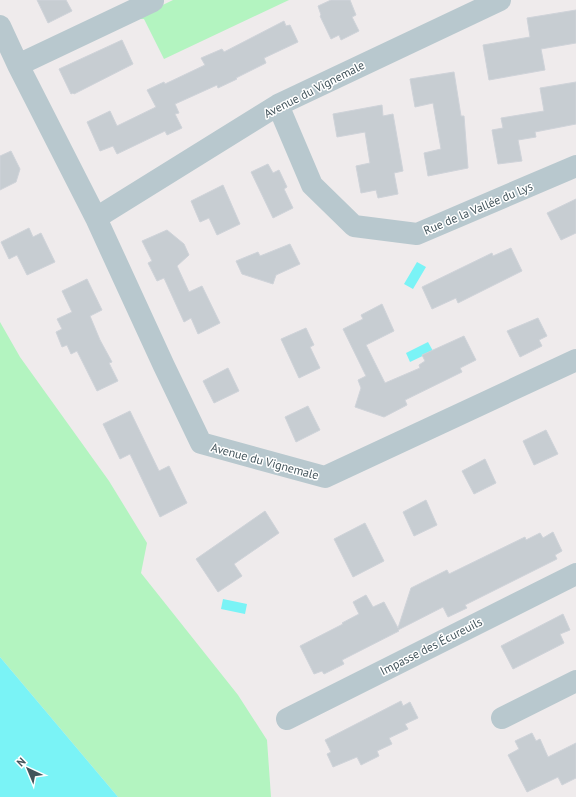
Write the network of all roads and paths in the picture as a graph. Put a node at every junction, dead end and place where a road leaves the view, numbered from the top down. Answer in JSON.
{"nodes":[{"id":1,"x":500,"y":0,"type":"edge"},
{"id":2,"x":153,"y":1,"type":"edge"},
{"id":3,"x":0,"y":26,"type":"edge"},
{"id":4,"x":18,"y":65,"type":"junction"},
{"id":5,"x":278,"y":105,"type":"junction"},
{"id":6,"x":576,"y":166,"type":"edge"},
{"id":7,"x":96,"y":218,"type":"junction"},
{"id":8,"x":576,"y":360,"type":"edge"},
{"id":9,"x":576,"y":574,"type":"edge"},
{"id":10,"x":576,"y":681,"type":"edge"},
{"id":11,"x":287,"y":718,"type":"dead end"},
{"id":12,"x":502,"y":718,"type":"dead end"}],
"edges":[{"from":1,"to":5,"type":"street","name":"Avenue du Vignemale"},
{"from":2,"to":4,"type":"street"},
{"from":3,"to":4,"type":"street","name":"Avenue du Vignemale"},
{"from":4,"to":7,"type":"street","name":"Avenue du Vignemale"},
{"from":5,"to":6,"type":"street","name":"Rue de la Vallée du Lys"},
{"from":5,"to":7,"type":"street","name":"Avenue du Vignemale"},
{"from":7,"to":8,"type":"street","name":"Avenue du Vignemale"},
{"from":9,"to":11,"type":"street","name":"Impasse des Écureuils"},
{"from":10,"to":12,"type":"street"}]}
